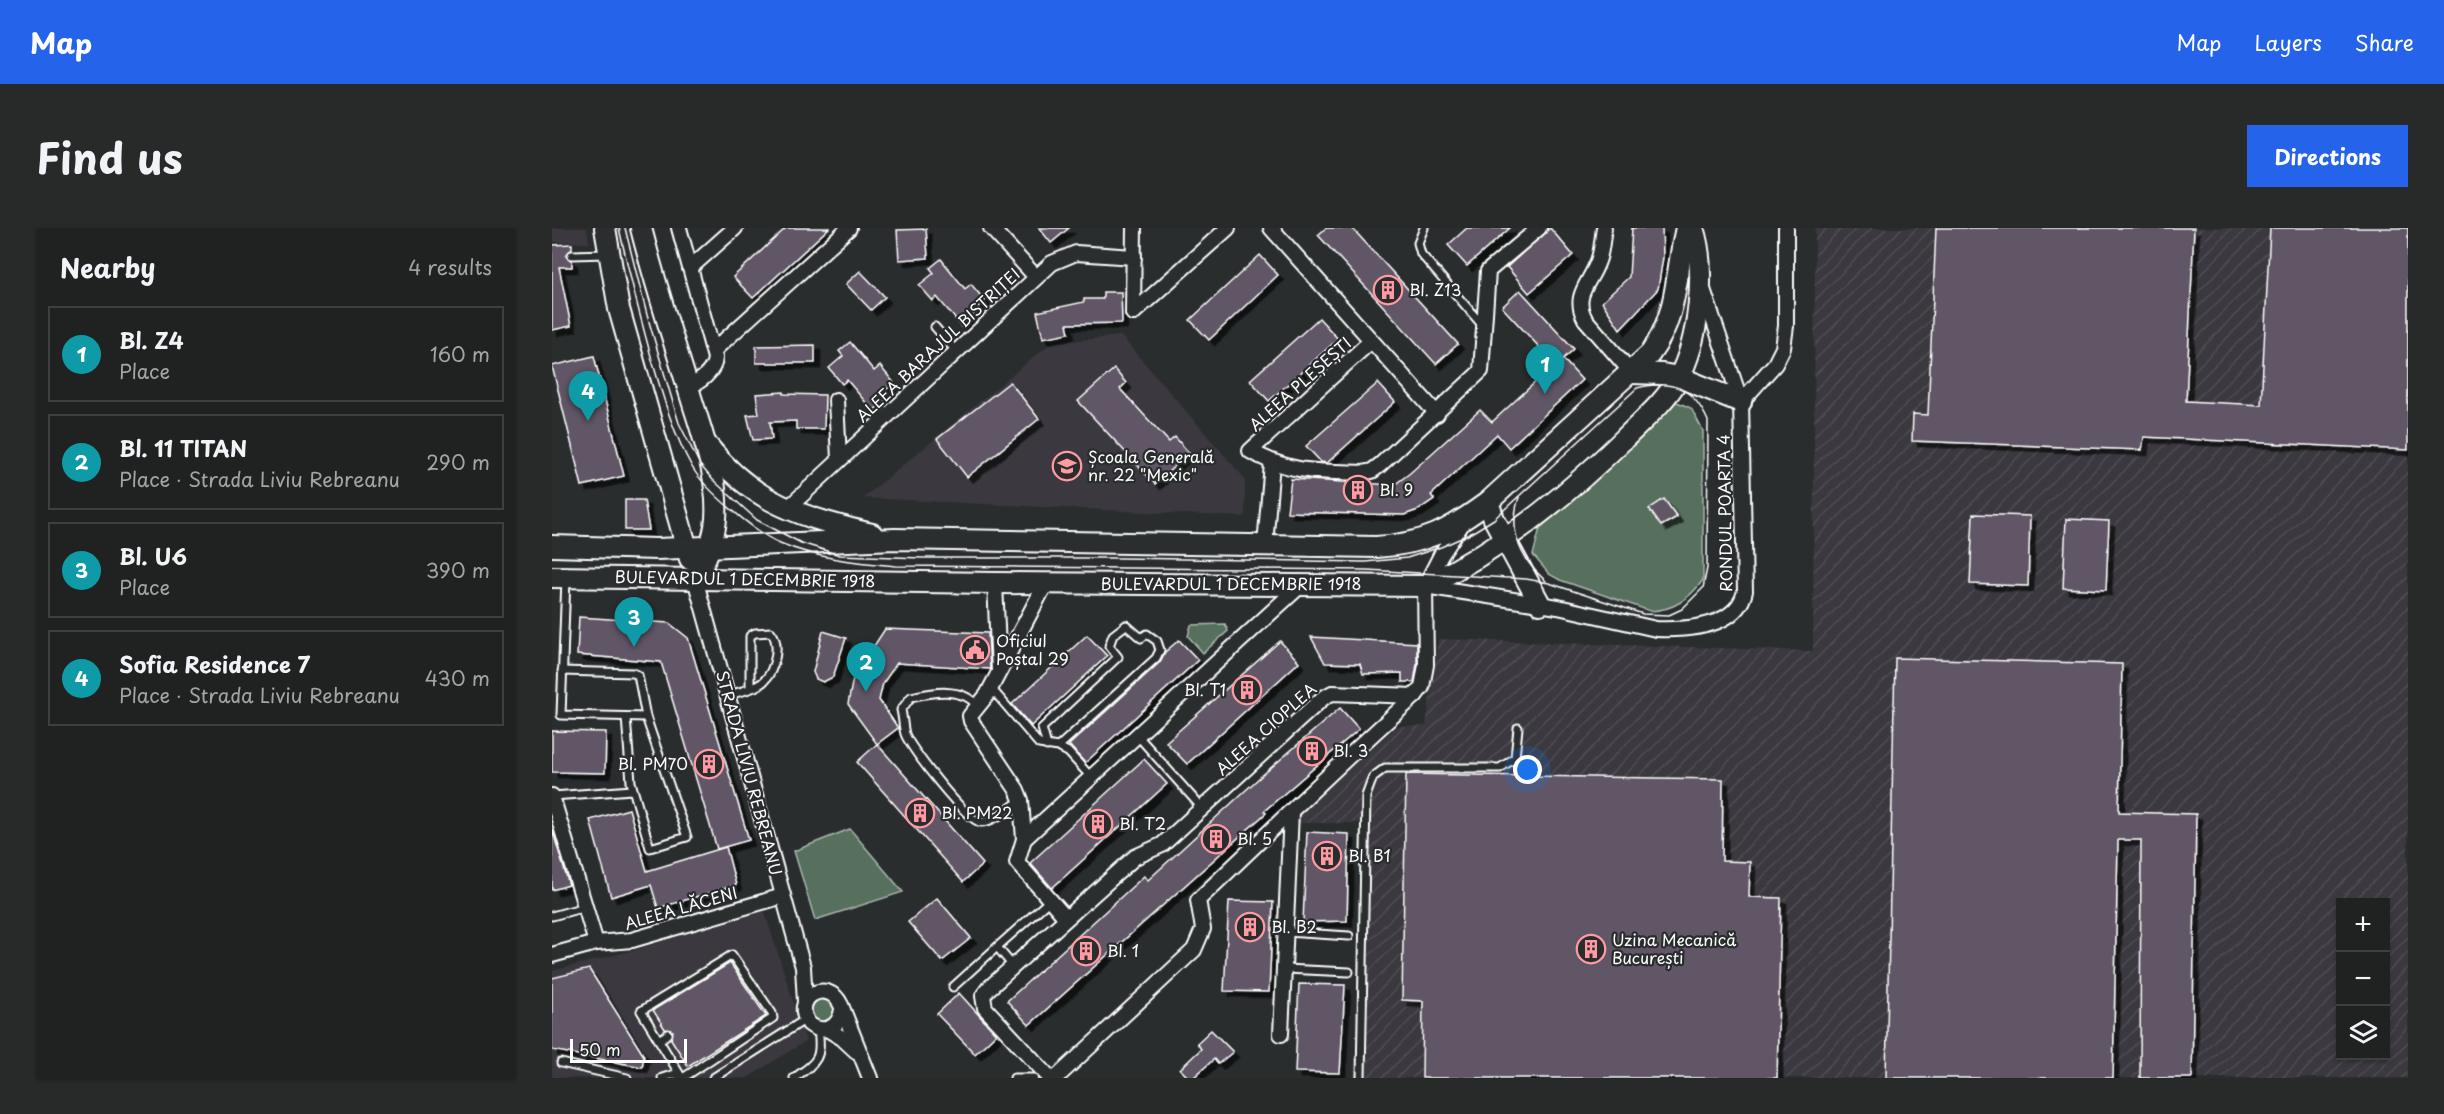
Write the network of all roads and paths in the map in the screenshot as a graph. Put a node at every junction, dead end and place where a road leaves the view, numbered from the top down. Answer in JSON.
{"nodes":[{"id":1,"x":605,"y":228,"type":"edge"},
{"id":2,"x":641,"y":228,"type":"edge"},
{"id":3,"x":679,"y":228,"type":"edge"},
{"id":4,"x":735,"y":228,"type":"edge"},
{"id":5,"x":849,"y":228,"type":"edge"},
{"id":6,"x":991,"y":228,"type":"edge"},
{"id":7,"x":1134,"y":228,"type":"edge"},
{"id":8,"x":1228,"y":228,"type":"edge"},
{"id":9,"x":1271,"y":228,"type":"edge"},
{"id":10,"x":1424,"y":228,"type":"edge"},
{"id":11,"x":1539,"y":228,"type":"edge"},
{"id":12,"x":1604,"y":228,"type":"edge"},
{"id":13,"x":1686,"y":228,"type":"edge"},
{"id":14,"x":1693,"y":228,"type":"edge"},
{"id":15,"x":1786,"y":228,"type":"edge"},
{"id":16,"x":609,"y":254,"type":"junction"},
{"id":17,"x":572,"y":255,"type":"dead end"},
{"id":18,"x":1134,"y":257,"type":"junction"},
{"id":19,"x":690,"y":268,"type":"junction"},
{"id":20,"x":1036,"y":277,"type":"junction"},
{"id":21,"x":1700,"y":281,"type":"junction"},
{"id":22,"x":934,"y":327,"type":"dead end"},
{"id":23,"x":1484,"y":328,"type":"junction"},
{"id":24,"x":1371,"y":341,"type":"junction"},
{"id":25,"x":714,"y":350,"type":"junction"},
{"id":26,"x":956,"y":351,"type":"junction"},
{"id":27,"x":1632,"y":373,"type":"junction"},
{"id":28,"x":1679,"y":378,"type":"junction"},
{"id":29,"x":688,"y":387,"type":"junction"},
{"id":30,"x":836,"y":400,"type":"dead end"},
{"id":31,"x":1741,"y":402,"type":"junction"},
{"id":32,"x":1437,"y":414,"type":"junction"},
{"id":33,"x":704,"y":441,"type":"junction"},
{"id":34,"x":839,"y":459,"type":"junction"},
{"id":35,"x":1272,"y":463,"type":"junction"},
{"id":36,"x":1488,"y":502,"type":"junction"},
{"id":37,"x":787,"y":509,"type":"junction"},
{"id":38,"x":1465,"y":519,"type":"junction"},
{"id":39,"x":895,"y":539,"type":"junction"},
{"id":40,"x":1505,"y":541,"type":"junction"},
{"id":41,"x":1265,"y":545,"type":"junction"},
{"id":42,"x":552,"y":546,"type":"edge"},
{"id":43,"x":710,"y":546,"type":"junction"},
{"id":44,"x":687,"y":548,"type":"junction"},
{"id":45,"x":559,"y":577,"type":"edge"},
{"id":46,"x":695,"y":579,"type":"junction"},
{"id":47,"x":995,"y":583,"type":"junction"},
{"id":48,"x":1046,"y":583,"type":"junction"},
{"id":49,"x":1301,"y":585,"type":"junction"},
{"id":50,"x":1425,"y":586,"type":"junction"},
{"id":51,"x":1540,"y":604,"type":"junction"},
{"id":52,"x":562,"y":671,"type":"junction"},
{"id":53,"x":999,"y":672,"type":"junction"},
{"id":54,"x":991,"y":687,"type":"junction"},
{"id":55,"x":750,"y":688,"type":"junction"},
{"id":56,"x":728,"y":695,"type":"junction"},
{"id":57,"x":1415,"y":696,"type":"junction"},
{"id":58,"x":977,"y":705,"type":"junction"},
{"id":59,"x":626,"y":717,"type":"junction"},
{"id":60,"x":646,"y":717,"type":"junction"},
{"id":61,"x":1518,"y":728,"type":"dead end"},
{"id":62,"x":1137,"y":735,"type":"junction"},
{"id":63,"x":1047,"y":746,"type":"junction"},
{"id":64,"x":1058,"y":747,"type":"junction"},
{"id":65,"x":1091,"y":777,"type":"junction"},
{"id":66,"x":632,"y":790,"type":"junction"},
{"id":67,"x":553,"y":796,"type":"edge"},
{"id":68,"x":1021,"y":800,"type":"junction"},
{"id":69,"x":1202,"y":808,"type":"junction"},
{"id":70,"x":1291,"y":812,"type":"junction"},
{"id":71,"x":1024,"y":839,"type":"junction"},
{"id":72,"x":783,"y":896,"type":"junction"},
{"id":73,"x":1050,"y":900,"type":"junction"},
{"id":74,"x":585,"y":907,"type":"junction"},
{"id":75,"x":552,"y":916,"type":"edge"},
{"id":76,"x":1066,"y":918,"type":"junction"},
{"id":77,"x":1286,"y":932,"type":"junction"},
{"id":78,"x":1349,"y":936,"type":"dead end"},
{"id":79,"x":596,"y":943,"type":"junction"},
{"id":80,"x":998,"y":947,"type":"junction"},
{"id":81,"x":552,"y":955,"type":"edge"},
{"id":82,"x":1012,"y":966,"type":"junction"},
{"id":83,"x":803,"y":967,"type":"junction"},
{"id":84,"x":1285,"y":969,"type":"junction"},
{"id":85,"x":1349,"y":972,"type":"dead end"},
{"id":86,"x":953,"y":987,"type":"dead end"},
{"id":87,"x":824,"y":991,"type":"junction"},
{"id":88,"x":805,"y":1002,"type":"junction"},
{"id":89,"x":842,"y":1010,"type":"junction"},
{"id":90,"x":806,"y":1019,"type":"junction"},
{"id":91,"x":823,"y":1029,"type":"junction"},
{"id":92,"x":668,"y":1034,"type":"dead end"},
{"id":93,"x":1281,"y":1034,"type":"dead end"},
{"id":94,"x":659,"y":1040,"type":"junction"},
{"id":95,"x":863,"y":1059,"type":"junction"},
{"id":96,"x":561,"y":1063,"type":"dead end"},
{"id":97,"x":610,"y":1076,"type":"edge"},
{"id":98,"x":1059,"y":1077,"type":"edge"},
{"id":99,"x":627,"y":1078,"type":"edge"},
{"id":100,"x":662,"y":1078,"type":"edge"},
{"id":101,"x":682,"y":1078,"type":"edge"},
{"id":102,"x":713,"y":1078,"type":"edge"},
{"id":103,"x":794,"y":1078,"type":"edge"},
{"id":104,"x":870,"y":1078,"type":"edge"},
{"id":105,"x":1014,"y":1078,"type":"edge"},
{"id":106,"x":1034,"y":1078,"type":"edge"},
{"id":107,"x":1361,"y":1078,"type":"edge"}],
"edges":[{"from":1,"to":16,"type":"main road","name":"STRADA LIVIU REBREANU"},
{"from":2,"to":29,"type":"main road"},
{"from":3,"to":19,"type":"street"},
{"from":4,"to":19,"type":"street"},
{"from":5,"to":25,"type":"street"},
{"from":6,"to":20,"type":"street"},
{"from":7,"to":18,"type":"street"},
{"from":8,"to":18,"type":"street"},
{"from":9,"to":24,"type":"street"},
{"from":10,"to":23,"type":"lane"},
{"from":11,"to":23,"type":"street"},
{"from":12,"to":27,"type":"street"},
{"from":13,"to":27,"type":"main road","name":"BULEVARDUL 1 DECEMBRIE 1918"},
{"from":14,"to":21,"type":"main road","name":"BULEVARDUL 1 DECEMBRIE 1918"},
{"from":15,"to":31,"type":"street"},
{"from":16,"to":17,"type":"lane"},
{"from":16,"to":44,"type":"main road","name":"STRADA LIVIU REBREANU"},
{"from":18,"to":20,"type":"street","name":"ALEEA BARAJUL BISTRIȚEI"},
{"from":19,"to":25,"type":"street"},
{"from":20,"to":26,"type":"street","name":"ALEEA BARAJUL BISTRIȚEI"},
{"from":21,"to":28,"type":"main road","name":"BULEVARDUL 1 DECEMBRIE 1918"},
{"from":21,"to":31,"type":"street","name":"RONDUL POARTA 4"},
{"from":22,"to":26,"type":"lane"},
{"from":23,"to":32,"type":"street"},
{"from":24,"to":32,"type":"street"},
{"from":24,"to":35,"type":"street","name":"ALEEA PLEȘEȘTI"},
{"from":25,"to":29,"type":"street"},
{"from":26,"to":34,"type":"street","name":"ALEEA BARAJUL BISTRIȚEI"},
{"from":27,"to":28,"type":"main road"},
{"from":27,"to":36,"type":"main road","name":"BULEVARDUL 1 DECEMBRIE 1918"},
{"from":28,"to":31,"type":"main road"},
{"from":28,"to":40,"type":"main road","name":"BULEVARDUL 1 DECEMBRIE 1918"},
{"from":29,"to":33,"type":"main road"},
{"from":30,"to":34,"type":"street"},
{"from":31,"to":51,"type":"street","name":"RONDUL POARTA 4"},
{"from":32,"to":35,"type":"street"},
{"from":33,"to":37,"type":"main road"},
{"from":33,"to":43,"type":"main road"},
{"from":34,"to":37,"type":"street","name":"ALEEA BARAJUL BISTRIȚEI"},
{"from":35,"to":41,"type":"street"},
{"from":36,"to":38,"type":"main road","name":"BULEVARDUL 1 DECEMBRIE 1918"},
{"from":36,"to":40,"type":"main road"},
{"from":37,"to":39,"type":"main road"},
{"from":38,"to":41,"type":"main road","name":"BULEVARDUL 1 DECEMBRIE 1918"},
{"from":38,"to":50,"type":"street"},
{"from":39,"to":41,"type":"main road","name":"BULEVARDUL 1 DECEMBRIE 1918"},
{"from":39,"to":43,"type":"main road","name":"BULEVARDUL 1 DECEMBRIE 1918"},
{"from":40,"to":50,"type":"main road","name":"BULEVARDUL 1 DECEMBRIE 1918"},
{"from":40,"to":51,"type":"main road"},
{"from":42,"to":44,"type":"main road","name":"BULEVARDUL 1 DECEMBRIE 1918"},
{"from":43,"to":44,"type":"main road","name":"BULEVARDUL 1 DECEMBRIE 1918"},
{"from":43,"to":46,"type":"main road"},
{"from":44,"to":46,"type":"main road","name":"STRADA LIVIU REBREANU"},
{"from":45,"to":46,"type":"main road","name":"BULEVARDUL 1 DECEMBRIE 1918"},
{"from":45,"to":52,"type":"lane"},
{"from":46,"to":47,"type":"main road","name":"BULEVARDUL 1 DECEMBRIE 1918"},
{"from":46,"to":56,"type":"street","name":"STRADA LIVIU REBREANU"},
{"from":47,"to":48,"type":"main road","name":"BULEVARDUL 1 DECEMBRIE 1918"},
{"from":47,"to":53,"type":"street"},
{"from":48,"to":49,"type":"main road","name":"BULEVARDUL 1 DECEMBRIE 1918"},
{"from":48,"to":53,"type":"street"},
{"from":49,"to":50,"type":"main road","name":"BULEVARDUL 1 DECEMBRIE 1918"},
{"from":49,"to":62,"type":"street"},
{"from":50,"to":51,"type":"street","name":"RONDUL POARTA 4"},
{"from":50,"to":57,"type":"street"},
{"from":52,"to":59,"type":"lane"},
{"from":52,"to":60,"type":"lane"},
{"from":53,"to":54,"type":"street"},
{"from":54,"to":58,"type":"street"},
{"from":54,"to":63,"type":"lane"},
{"from":55,"to":55,"type":"lane"},
{"from":55,"to":56,"type":"lane"},
{"from":56,"to":72,"type":"street","name":"STRADA LIVIU REBREANU"},
{"from":57,"to":69,"type":"street","name":"ALEEA CIOPLEA"},
{"from":57,"to":70,"type":"street"},
{"from":58,"to":68,"type":"street"},
{"from":58,"to":68,"type":"lane"},
{"from":59,"to":60,"type":"lane"},
{"from":59,"to":66,"type":"lane"},
{"from":60,"to":66,"type":"lane"},
{"from":61,"to":107,"type":"lane"},
{"from":62,"to":65,"type":"street"},
{"from":62,"to":69,"type":"lane"},
{"from":63,"to":64,"type":"lane"},
{"from":63,"to":64,"type":"lane"},
{"from":64,"to":65,"type":"lane"},
{"from":65,"to":71,"type":"street"},
{"from":66,"to":67,"type":"lane"},
{"from":67,"to":74,"type":"street"},
{"from":68,"to":71,"type":"street"},
{"from":69,"to":76,"type":"street","name":"ALEEA CIOPLEA"},
{"from":70,"to":77,"type":"street"},
{"from":70,"to":98,"type":"street"},
{"from":71,"to":73,"type":"street"},
{"from":72,"to":79,"type":"street","name":"ALEEA LĂCENI"},
{"from":72,"to":83,"type":"street","name":"STRADA LIVIU REBREANU"},
{"from":73,"to":76,"type":"street"},
{"from":73,"to":80,"type":"lane"},
{"from":74,"to":75,"type":"lane"},
{"from":74,"to":79,"type":"street"},
{"from":76,"to":82,"type":"street","name":"ALEEA CIOPLEA"},
{"from":77,"to":78,"type":"lane"},
{"from":77,"to":84,"type":"street"},
{"from":79,"to":81,"type":"street","name":"ALEEA LĂCENI"},
{"from":80,"to":82,"type":"lane"},
{"from":80,"to":86,"type":"lane"},
{"from":82,"to":98,"type":"street","name":"ALEEA CIOPLEA"},
{"from":83,"to":87,"type":"street","name":"STRADA LIVIU REBREANU"},
{"from":83,"to":88,"type":"street","name":"STRADA LIVIU REBREANU"},
{"from":84,"to":85,"type":"lane"},
{"from":84,"to":93,"type":"street"},
{"from":87,"to":88,"type":"street"},
{"from":87,"to":89,"type":"street"},
{"from":88,"to":90,"type":"street"},
{"from":89,"to":91,"type":"street"},
{"from":89,"to":95,"type":"street"},
{"from":90,"to":91,"type":"street"},
{"from":90,"to":102,"type":"lane"},
{"from":91,"to":95,"type":"street"},
{"from":91,"to":103,"type":"lane"},
{"from":92,"to":94,"type":"lane"},
{"from":94,"to":101,"type":"lane"},
{"from":94,"to":101,"type":"lane"},
{"from":95,"to":104,"type":"street"},
{"from":96,"to":97,"type":"lane"},
{"from":97,"to":99,"type":"lane"},
{"from":100,"to":101,"type":"lane"},
{"from":105,"to":106,"type":"lane"}]}
